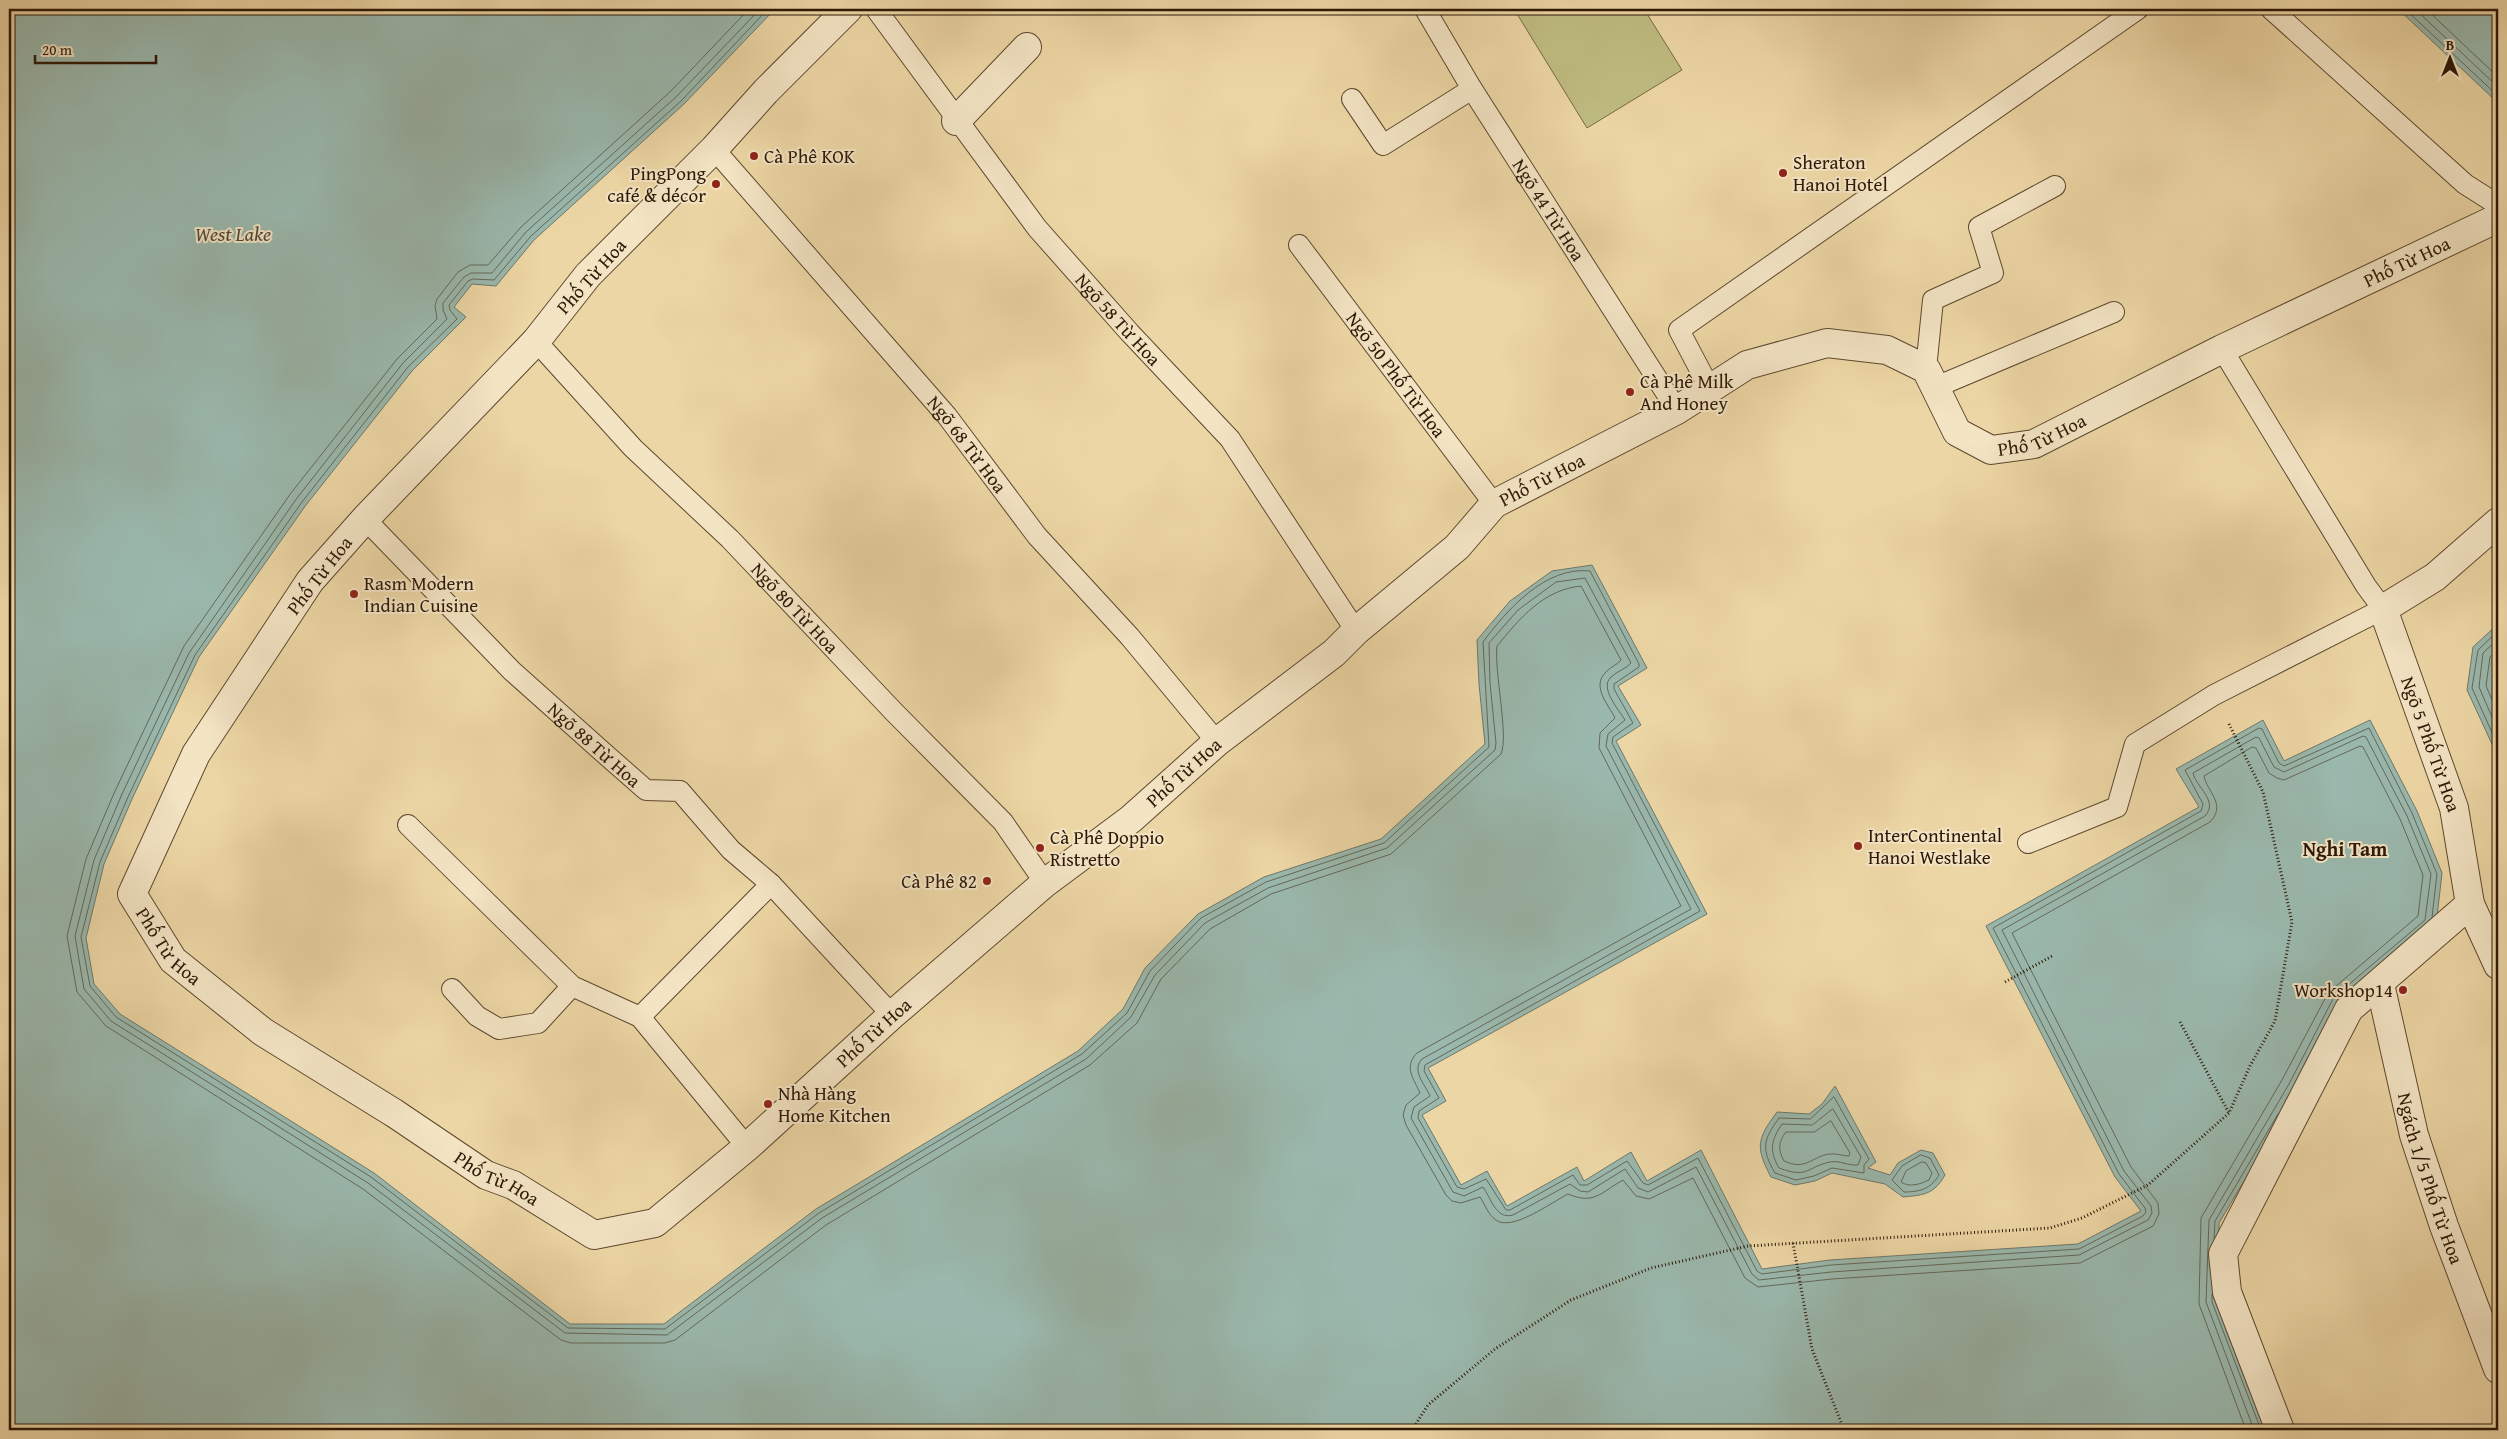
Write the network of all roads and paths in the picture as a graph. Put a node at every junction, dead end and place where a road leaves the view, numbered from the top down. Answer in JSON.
{"nodes":[{"id":1,"x":848,"y":9,"type":"edge"},
{"id":2,"x":876,"y":9,"type":"edge"},
{"id":3,"x":1425,"y":9,"type":"edge"},
{"id":4,"x":2138,"y":9,"type":"edge"},
{"id":5,"x":2271,"y":9,"type":"edge"},
{"id":6,"x":1027,"y":47,"type":"dead end"},
{"id":7,"x":1472,"y":89,"type":"junction"},
{"id":8,"x":1352,"y":99,"type":"dead end"},
{"id":9,"x":956,"y":121,"type":"junction"},
{"id":10,"x":714,"y":149,"type":"junction"},
{"id":11,"x":2055,"y":186,"type":"dead end"},
{"id":12,"x":2498,"y":205,"type":"edge"},
{"id":13,"x":2498,"y":218,"type":"edge"},
{"id":14,"x":1299,"y":245,"type":"dead end"},
{"id":15,"x":2114,"y":312,"type":"dead end"},
{"id":16,"x":536,"y":341,"type":"junction"},
{"id":17,"x":2222,"y":349,"type":"junction"},
{"id":18,"x":1931,"y":378,"type":"junction"},
{"id":19,"x":1710,"y":389,"type":"junction"},
{"id":20,"x":1677,"y":410,"type":"junction"},
{"id":21,"x":1494,"y":504,"type":"junction"},
{"id":22,"x":365,"y":519,"type":"junction"},
{"id":23,"x":2498,"y":522,"type":"edge"},
{"id":24,"x":2384,"y":609,"type":"junction"},
{"id":25,"x":1356,"y":631,"type":"junction"},
{"id":26,"x":2214,"y":695,"type":"junction"},
{"id":27,"x":1217,"y":742,"type":"junction"},
{"id":28,"x":408,"y":825,"type":"dead end"},
{"id":29,"x":2028,"y":844,"type":"dead end"},
{"id":30,"x":1045,"y":883,"type":"junction"},
{"id":31,"x":771,"y":884,"type":"junction"},
{"id":32,"x":2470,"y":904,"type":"junction"},
{"id":33,"x":2054,"y":955,"type":"dead end"},
{"id":34,"x":2498,"y":965,"type":"edge"},
{"id":35,"x":2005,"y":982,"type":"dead end"},
{"id":36,"x":2380,"y":984,"type":"junction"},
{"id":37,"x":572,"y":986,"type":"junction"},
{"id":38,"x":452,"y":989,"type":"dead end"},
{"id":39,"x":892,"y":1015,"type":"junction"},
{"id":40,"x":640,"y":1017,"type":"junction"},
{"id":41,"x":2180,"y":1022,"type":"dead end"},
{"id":42,"x":2229,"y":1113,"type":"junction"},
{"id":43,"x":746,"y":1147,"type":"junction"},
{"id":44,"x":1793,"y":1243,"type":"junction"},
{"id":45,"x":2498,"y":1369,"type":"edge"},
{"id":46,"x":1412,"y":1430,"type":"edge"},
{"id":47,"x":1844,"y":1430,"type":"edge"},
{"id":48,"x":2280,"y":1430,"type":"edge"}],
"edges":[{"from":1,"to":10,"type":"street","name":"Phố Từ Hoa"},
{"from":2,"to":9,"type":"lane","name":"Ngõ 58 Từ Hoa"},
{"from":3,"to":7,"type":"lane","name":"Ngõ 44 Từ Hoa"},
{"from":4,"to":19,"type":"lane"},
{"from":5,"to":12,"type":"lane"},
{"from":6,"to":9,"type":"street"},
{"from":7,"to":8,"type":"lane"},
{"from":7,"to":20,"type":"lane","name":"Ngõ 44 Từ Hoa"},
{"from":9,"to":25,"type":"lane","name":"Ngõ 58 Từ Hoa"},
{"from":10,"to":16,"type":"street","name":"Phố Từ Hoa"},
{"from":10,"to":27,"type":"lane","name":"Ngõ 68 Từ Hoa"},
{"from":11,"to":18,"type":"lane"},
{"from":13,"to":17,"type":"street","name":"Phố Từ Hoa"},
{"from":14,"to":21,"type":"lane","name":"Ngõ 50 Phố Từ Hoa"},
{"from":15,"to":18,"type":"lane"},
{"from":16,"to":22,"type":"street","name":"Phố Từ Hoa"},
{"from":16,"to":30,"type":"lane","name":"Ngõ 80 Từ Hoa"},
{"from":17,"to":18,"type":"street","name":"Phố Từ Hoa"},
{"from":17,"to":24,"type":"lane"},
{"from":18,"to":19,"type":"street","name":"Phố Từ Hoa"},
{"from":19,"to":20,"type":"street","name":"Phố Từ Hoa"},
{"from":20,"to":21,"type":"street","name":"Phố Từ Hoa"},
{"from":21,"to":25,"type":"street","name":"Phố Từ Hoa"},
{"from":22,"to":31,"type":"lane","name":"Ngõ 88 Từ Hoa"},
{"from":22,"to":43,"type":"street","name":"Phố Từ Hoa"},
{"from":23,"to":24,"type":"street"},
{"from":24,"to":26,"type":"lane"},
{"from":24,"to":32,"type":"street","name":"Ngõ 5 Phố Từ Hoa"},
{"from":25,"to":27,"type":"street","name":"Phố Từ Hoa"},
{"from":26,"to":29,"type":"lane"},
{"from":26,"to":42,"type":"path"},
{"from":27,"to":30,"type":"street","name":"Phố Từ Hoa"},
{"from":28,"to":37,"type":"lane"},
{"from":30,"to":39,"type":"street","name":"Phố Từ Hoa"},
{"from":31,"to":39,"type":"lane","name":"Ngõ 88 Từ Hoa"},
{"from":31,"to":40,"type":"lane"},
{"from":32,"to":34,"type":"street","name":"Ngõ 5 Phố Từ Hoa"},
{"from":32,"to":36,"type":"street"},
{"from":33,"to":35,"type":"path"},
{"from":36,"to":45,"type":"street","name":"Ngách 1/5 Phố Từ Hoa"},
{"from":36,"to":48,"type":"street"},
{"from":37,"to":38,"type":"lane"},
{"from":37,"to":40,"type":"lane"},
{"from":39,"to":43,"type":"street","name":"Phố Từ Hoa"},
{"from":40,"to":43,"type":"lane"},
{"from":41,"to":42,"type":"path"},
{"from":42,"to":44,"type":"path"},
{"from":44,"to":46,"type":"path"},
{"from":44,"to":47,"type":"path"}]}
